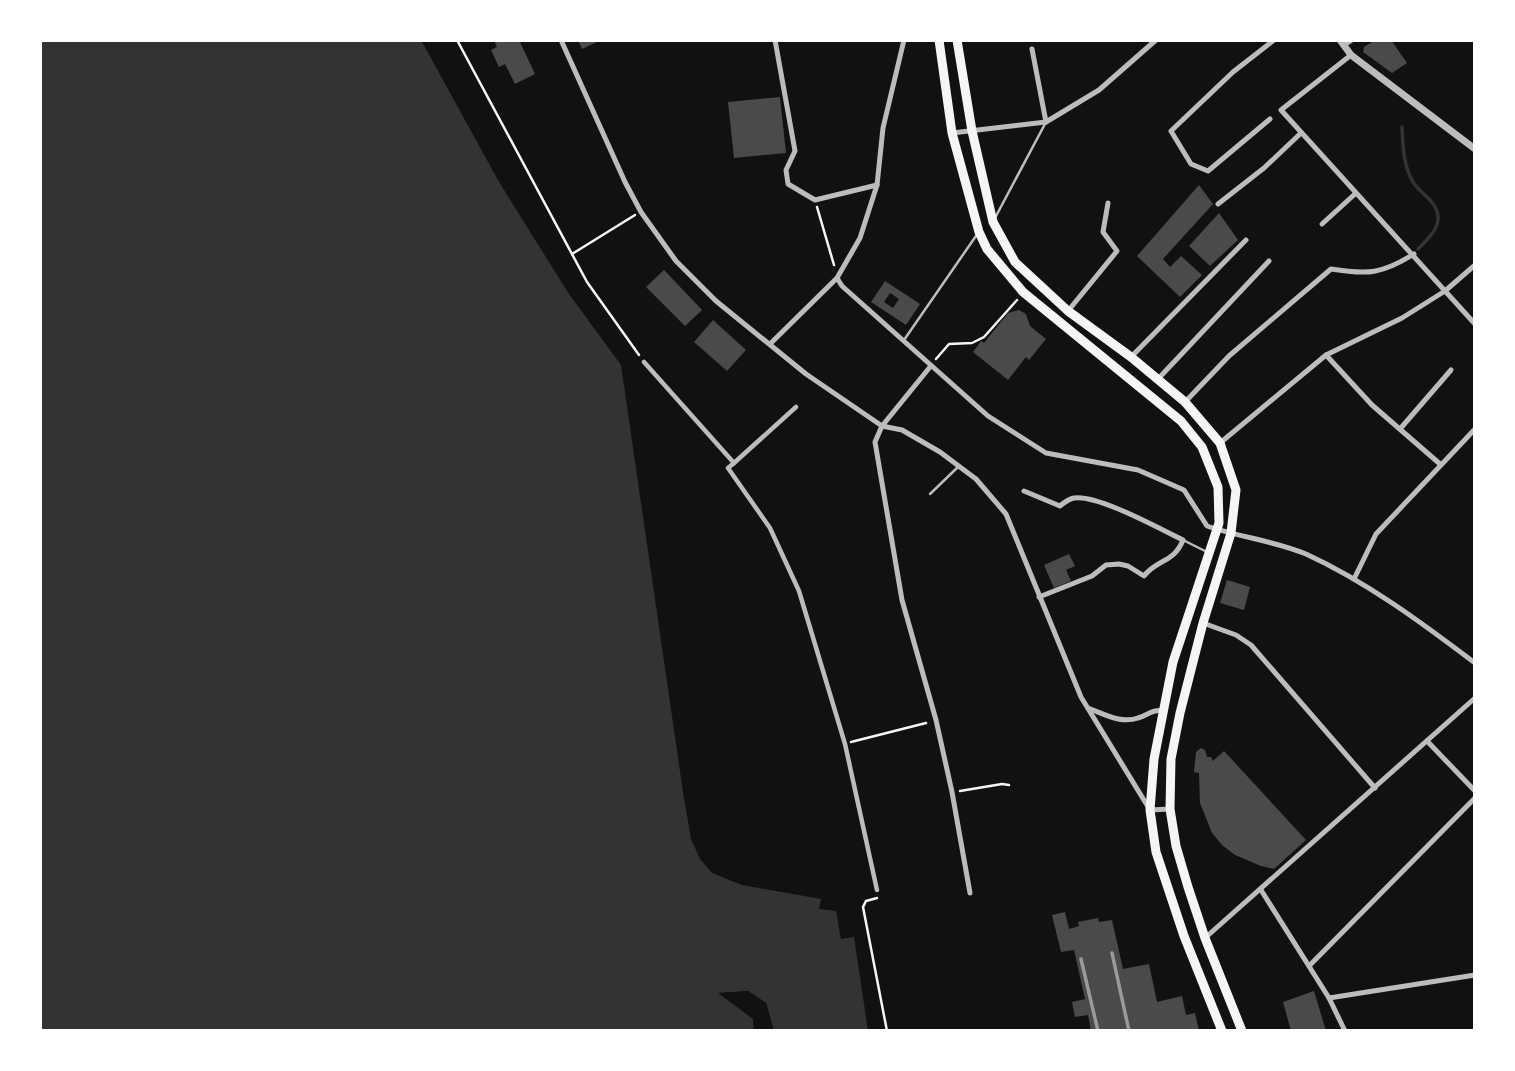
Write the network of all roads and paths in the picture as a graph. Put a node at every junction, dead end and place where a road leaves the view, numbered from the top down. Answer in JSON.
{"nodes":[{"id":1,"x":457,"y":40,"type":"edge"},
{"id":2,"x":561,"y":40,"type":"edge"},
{"id":3,"x":775,"y":40,"type":"edge"},
{"id":4,"x":904,"y":40,"type":"edge"},
{"id":5,"x":939,"y":40,"type":"edge"},
{"id":6,"x":957,"y":40,"type":"edge"},
{"id":7,"x":1156,"y":40,"type":"edge"},
{"id":8,"x":1274,"y":40,"type":"edge"},
{"id":9,"x":1352,"y":40,"type":"edge"},
{"id":10,"x":1343,"y":43,"type":"edge"},
{"id":11,"x":1032,"y":49,"type":"dead end"},
{"id":12,"x":1352,"y":55,"type":"junction"},
{"id":13,"x":1270,"y":119,"type":"dead end"},
{"id":14,"x":1046,"y":122,"type":"junction"},
{"id":15,"x":972,"y":131,"type":"junction"},
{"id":16,"x":952,"y":133,"type":"junction"},
{"id":17,"x":1301,"y":133,"type":"junction"},
{"id":18,"x":1475,"y":149,"type":"edge"},
{"id":19,"x":877,"y":185,"type":"junction"},
{"id":20,"x":1356,"y":193,"type":"junction"},
{"id":21,"x":815,"y":200,"type":"junction"},
{"id":22,"x":1108,"y":203,"type":"dead end"},
{"id":23,"x":1218,"y":204,"type":"dead end"},
{"id":24,"x":641,"y":212,"type":"junction"},
{"id":25,"x":993,"y":222,"type":"junction"},
{"id":26,"x":1322,"y":224,"type":"dead end"},
{"id":27,"x":979,"y":232,"type":"junction"},
{"id":28,"x":1246,"y":240,"type":"dead end"},
{"id":29,"x":1414,"y":254,"type":"junction"},
{"id":30,"x":571,"y":255,"type":"junction"},
{"id":31,"x":1269,"y":261,"type":"dead end"},
{"id":32,"x":1475,"y":265,"type":"edge"},
{"id":33,"x":837,"y":278,"type":"junction"},
{"id":34,"x":1445,"y":291,"type":"junction"},
{"id":35,"x":1023,"y":292,"type":"junction"},
{"id":36,"x":1068,"y":311,"type":"junction"},
{"id":37,"x":1475,"y":324,"type":"edge"},
{"id":38,"x":903,"y":343,"type":"junction"},
{"id":39,"x":770,"y":344,"type":"junction"},
{"id":40,"x":1326,"y":355,"type":"junction"},
{"id":41,"x":1131,"y":358,"type":"junction"},
{"id":42,"x":644,"y":362,"type":"joint"},
{"id":43,"x":930,"y":367,"type":"junction"},
{"id":44,"x":1451,"y":370,"type":"dead end"},
{"id":45,"x":1158,"y":379,"type":"junction"},
{"id":46,"x":1185,"y":402,"type":"junction"},
{"id":47,"x":796,"y":407,"type":"dead end"},
{"id":48,"x":882,"y":426,"type":"junction"},
{"id":49,"x":1400,"y":429,"type":"junction"},
{"id":50,"x":1474,"y":431,"type":"edge"},
{"id":51,"x":1220,"y":443,"type":"junction"},
{"id":52,"x":734,"y":463,"type":"junction"},
{"id":53,"x":1440,"y":464,"type":"junction"},
{"id":54,"x":959,"y":466,"type":"junction"},
{"id":55,"x":1024,"y":491,"type":"dead end"},
{"id":56,"x":930,"y":494,"type":"dead end"},
{"id":57,"x":1217,"y":530,"type":"junction"},
{"id":58,"x":1231,"y":533,"type":"junction"},
{"id":59,"x":1183,"y":540,"type":"junction"},
{"id":60,"x":1209,"y":552,"type":"junction"},
{"id":61,"x":1354,"y":579,"type":"junction"},
{"id":62,"x":1039,"y":597,"type":"junction"},
{"id":63,"x":1203,"y":623,"type":"junction"},
{"id":64,"x":1475,"y":663,"type":"edge"},
{"id":65,"x":1475,"y":698,"type":"edge"},
{"id":66,"x":1088,"y":708,"type":"junction"},
{"id":67,"x":1164,"y":710,"type":"junction"},
{"id":68,"x":936,"y":720,"type":"junction"},
{"id":69,"x":1427,"y":741,"type":"junction"},
{"id":70,"x":845,"y":744,"type":"junction"},
{"id":71,"x":1009,"y":785,"type":"dead end"},
{"id":72,"x":1375,"y":788,"type":"junction"},
{"id":73,"x":1475,"y":791,"type":"edge"},
{"id":74,"x":952,"y":792,"type":"junction"},
{"id":75,"x":1475,"y":798,"type":"edge"},
{"id":76,"x":1170,"y":808,"type":"junction"},
{"id":77,"x":1150,"y":810,"type":"junction"},
{"id":78,"x":877,"y":890,"type":"dead end"},
{"id":79,"x":1261,"y":890,"type":"junction"},
{"id":80,"x":971,"y":893,"type":"dead end"},
{"id":81,"x":879,"y":898,"type":"dead end"},
{"id":82,"x":1205,"y":938,"type":"junction"},
{"id":83,"x":1310,"y":965,"type":"junction"},
{"id":84,"x":1475,"y":975,"type":"edge"},
{"id":85,"x":1329,"y":998,"type":"junction"},
{"id":86,"x":887,"y":1031,"type":"edge"},
{"id":87,"x":1222,"y":1031,"type":"edge"},
{"id":88,"x":1242,"y":1031,"type":"edge"},
{"id":89,"x":1345,"y":1031,"type":"edge"}],
"edges":[{"from":1,"to":30,"type":"path"},
{"from":2,"to":24,"type":"street"},
{"from":3,"to":21,"type":"street"},
{"from":4,"to":19,"type":"street"},
{"from":5,"to":16,"type":"main road"},
{"from":6,"to":15,"type":"main road"},
{"from":7,"to":14,"type":"street"},
{"from":8,"to":13,"type":"street"},
{"from":9,"to":10,"type":"street"},
{"from":10,"to":12,"type":"street"},
{"from":11,"to":14,"type":"street"},
{"from":12,"to":17,"type":"street"},
{"from":12,"to":18,"type":"street"},
{"from":14,"to":15,"type":"street"},
{"from":14,"to":25,"type":"lane"},
{"from":15,"to":16,"type":"street"},
{"from":15,"to":25,"type":"main road"},
{"from":16,"to":27,"type":"main road"},
{"from":17,"to":20,"type":"street"},
{"from":17,"to":23,"type":"street"},
{"from":19,"to":21,"type":"street"},
{"from":19,"to":33,"type":"street"},
{"from":20,"to":26,"type":"street"},
{"from":20,"to":29,"type":"street"},
{"from":21,"to":33,"type":"path"},
{"from":22,"to":36,"type":"street"},
{"from":24,"to":30,"type":"path"},
{"from":24,"to":39,"type":"street"},
{"from":25,"to":36,"type":"main road"},
{"from":27,"to":35,"type":"main road"},
{"from":27,"to":38,"type":"lane"},
{"from":28,"to":41,"type":"street"},
{"from":29,"to":34,"type":"street"},
{"from":29,"to":46,"type":"street"},
{"from":30,"to":42,"type":"path"},
{"from":31,"to":45,"type":"street"},
{"from":32,"to":34,"type":"street"},
{"from":33,"to":38,"type":"street"},
{"from":33,"to":39,"type":"street"},
{"from":34,"to":37,"type":"street"},
{"from":34,"to":40,"type":"street"},
{"from":35,"to":43,"type":"path"},
{"from":35,"to":57,"type":"main road"},
{"from":36,"to":41,"type":"main road"},
{"from":38,"to":43,"type":"street"},
{"from":39,"to":48,"type":"street"},
{"from":40,"to":49,"type":"street"},
{"from":40,"to":51,"type":"street"},
{"from":41,"to":45,"type":"main road"},
{"from":42,"to":52,"type":"street"},
{"from":43,"to":48,"type":"street"},
{"from":43,"to":57,"type":"street"},
{"from":44,"to":49,"type":"street"},
{"from":45,"to":46,"type":"main road"},
{"from":46,"to":51,"type":"main road"},
{"from":47,"to":52,"type":"street"},
{"from":48,"to":54,"type":"street"},
{"from":48,"to":68,"type":"street"},
{"from":49,"to":53,"type":"street"},
{"from":50,"to":53,"type":"street"},
{"from":51,"to":58,"type":"main road"},
{"from":52,"to":70,"type":"street"},
{"from":53,"to":61,"type":"street"},
{"from":54,"to":56,"type":"lane"},
{"from":54,"to":62,"type":"street"},
{"from":55,"to":59,"type":"street"},
{"from":57,"to":58,"type":"street"},
{"from":57,"to":60,"type":"main road"},
{"from":58,"to":61,"type":"street"},
{"from":58,"to":63,"type":"main road"},
{"from":59,"to":60,"type":"lane"},
{"from":59,"to":62,"type":"street"},
{"from":60,"to":67,"type":"main road"},
{"from":61,"to":64,"type":"street"},
{"from":62,"to":66,"type":"street"},
{"from":63,"to":72,"type":"street"},
{"from":63,"to":76,"type":"main road"},
{"from":65,"to":69,"type":"street"},
{"from":66,"to":67,"type":"street"},
{"from":66,"to":77,"type":"street"},
{"from":67,"to":77,"type":"main road"},
{"from":68,"to":70,"type":"path"},
{"from":68,"to":74,"type":"street"},
{"from":69,"to":72,"type":"street"},
{"from":69,"to":73,"type":"street"},
{"from":70,"to":78,"type":"street"},
{"from":71,"to":74,"type":"path"},
{"from":72,"to":79,"type":"street"},
{"from":74,"to":80,"type":"street"},
{"from":75,"to":83,"type":"street"},
{"from":76,"to":77,"type":"street"},
{"from":76,"to":82,"type":"main road"},
{"from":77,"to":87,"type":"main road"},
{"from":79,"to":82,"type":"street"},
{"from":79,"to":83,"type":"street"},
{"from":81,"to":86,"type":"path"},
{"from":82,"to":88,"type":"main road"},
{"from":83,"to":85,"type":"street"},
{"from":84,"to":85,"type":"street"},
{"from":85,"to":89,"type":"street"}]}
